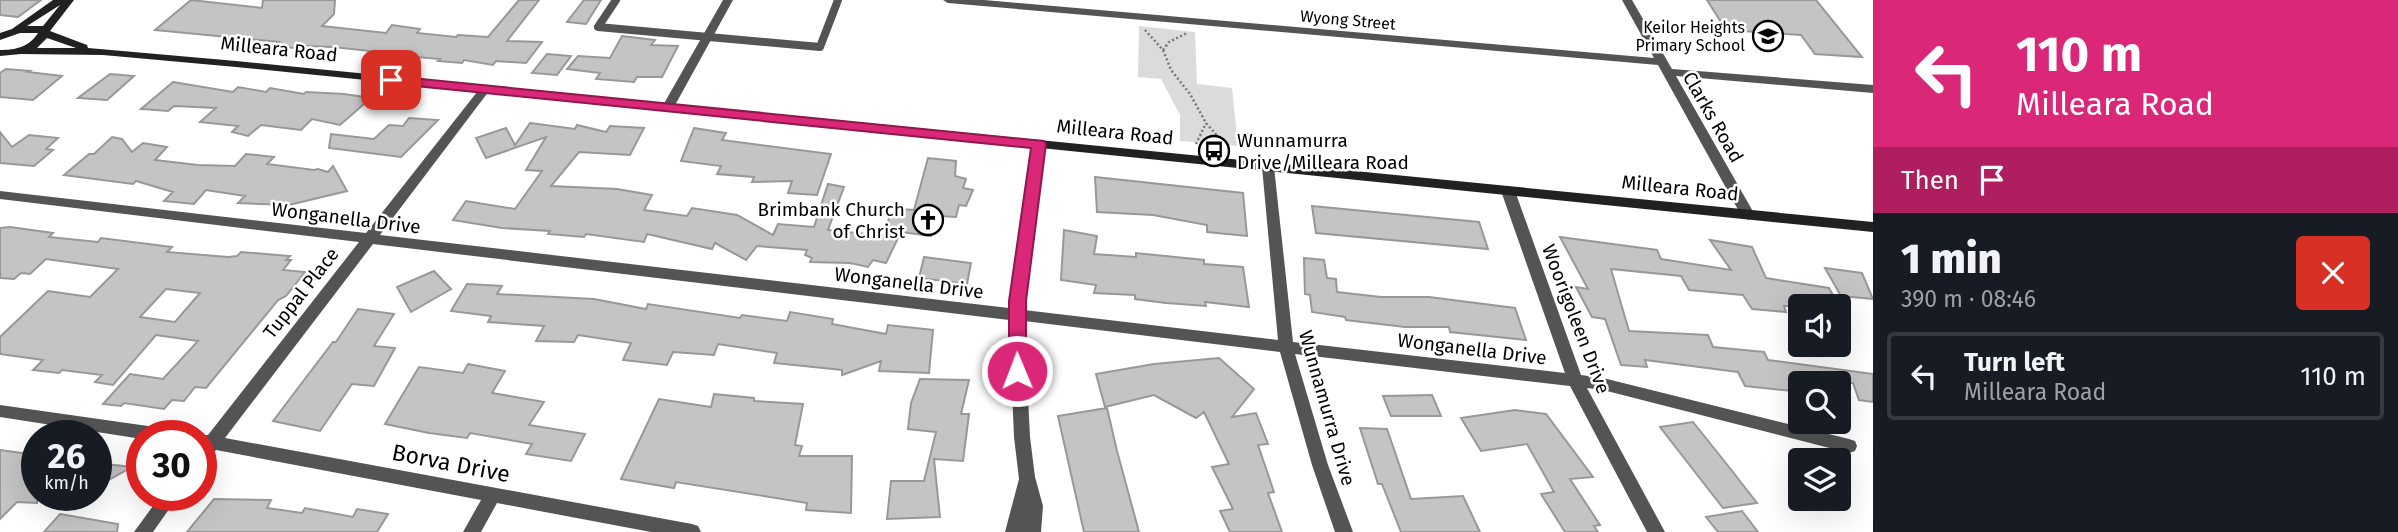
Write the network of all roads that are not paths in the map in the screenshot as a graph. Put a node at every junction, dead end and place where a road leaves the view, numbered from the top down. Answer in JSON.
{"nodes":[{"id":1,"x":60,"y":0,"type":"edge"},
{"id":2,"x":69,"y":0,"type":"edge"},
{"id":3,"x":616,"y":0,"type":"edge"},
{"id":4,"x":728,"y":0,"type":"edge"},
{"id":5,"x":838,"y":0,"type":"edge"},
{"id":6,"x":948,"y":0,"type":"edge"},
{"id":7,"x":1627,"y":0,"type":"edge"},
{"id":8,"x":44,"y":33,"type":"junction"},
{"id":9,"x":4,"y":35,"type":"edge"},
{"id":10,"x":708,"y":36,"type":"junction"},
{"id":11,"x":21,"y":51,"type":"junction"},
{"id":12,"x":103,"y":52,"type":"junction"},
{"id":13,"x":2,"y":55,"type":"edge"},
{"id":14,"x":1665,"y":67,"type":"junction"},
{"id":15,"x":485,"y":89,"type":"junction"},
{"id":16,"x":1873,"y":89,"type":"edge"},
{"id":17,"x":668,"y":107,"type":"junction"},
{"id":18,"x":1039,"y":144,"type":"junction"},
{"id":19,"x":1268,"y":167,"type":"junction"},
{"id":20,"x":1508,"y":191,"type":"junction"},
{"id":21,"x":0,"y":195,"type":"edge"},
{"id":22,"x":1748,"y":215,"type":"junction"},
{"id":23,"x":1873,"y":227,"type":"edge"},
{"id":24,"x":368,"y":240,"type":"junction"},
{"id":25,"x":1017,"y":315,"type":"junction"},
{"id":26,"x":1286,"y":347,"type":"junction"},
{"id":27,"x":1575,"y":380,"type":"junction"},
{"id":28,"x":0,"y":411,"type":"edge"},
{"id":29,"x":126,"y":430,"type":"edge"},
{"id":30,"x":217,"y":431,"type":"edge"},
{"id":31,"x":1849,"y":446,"type":"dead end"},
{"id":32,"x":217,"y":448,"type":"edge"},
{"id":33,"x":1027,"y":477,"type":"junction"},
{"id":34,"x":493,"y":494,"type":"junction"},
{"id":35,"x":159,"y":511,"type":"edge"},
{"id":36,"x":143,"y":532,"type":"edge"},
{"id":37,"x":472,"y":532,"type":"edge"},
{"id":38,"x":692,"y":532,"type":"edge"},
{"id":39,"x":1015,"y":532,"type":"edge"},
{"id":40,"x":1032,"y":532,"type":"edge"},
{"id":41,"x":1344,"y":532,"type":"edge"},
{"id":42,"x":1656,"y":532,"type":"edge"}],
"edges":[{"from":1,"to":9,"type":"main road"},
{"from":2,"to":8,"type":"main road"},
{"from":3,"to":10,"type":"lane"},
{"from":4,"to":10,"type":"street"},
{"from":5,"to":10,"type":"lane"},
{"from":6,"to":14,"type":"street","name":"Wyong Street"},
{"from":7,"to":14,"type":"street","name":"Clarks Road"},
{"from":8,"to":9,"type":"main road","name":"Milleara Road"},
{"from":8,"to":11,"type":"main road"},
{"from":8,"to":12,"type":"main road","name":"Milleara Road"},
{"from":10,"to":17,"type":"street"},
{"from":11,"to":12,"type":"main road","name":"Milleara Road"},
{"from":11,"to":13,"type":"main road","name":"Milleara Road"},
{"from":12,"to":15,"type":"main road","name":"Milleara Road"},
{"from":14,"to":16,"type":"street","name":"Wyong Street"},
{"from":14,"to":22,"type":"street","name":"Clarks Road"},
{"from":15,"to":17,"type":"main road","name":"Milleara Road"},
{"from":15,"to":24,"type":"street","name":"Tuppal Place"},
{"from":17,"to":18,"type":"main road","name":"Milleara Road"},
{"from":18,"to":19,"type":"main road","name":"Milleara Road"},
{"from":18,"to":25,"type":"street"},
{"from":19,"to":20,"type":"main road","name":"Milleara Road"},
{"from":19,"to":26,"type":"street","name":"Wunnamurra Drive"},
{"from":20,"to":22,"type":"main road","name":"Milleara Road"},
{"from":20,"to":27,"type":"street","name":"Woorigoleen Drive"},
{"from":21,"to":24,"type":"street","name":"Wonganella Drive"},
{"from":22,"to":23,"type":"main road","name":"Milleara Road"},
{"from":24,"to":25,"type":"street","name":"Wonganella Drive"},
{"from":24,"to":30,"type":"street","name":"Tuppal Place"},
{"from":25,"to":26,"type":"street","name":"Wonganella Drive"},
{"from":25,"to":33,"type":"street"},
{"from":26,"to":27,"type":"street","name":"Wonganella Drive"},
{"from":26,"to":41,"type":"street","name":"Wunnamurra Drive"},
{"from":27,"to":31,"type":"street","name":"Wonganella Drive"},
{"from":27,"to":42,"type":"street","name":"Woorigoleen Drive"},
{"from":28,"to":29,"type":"street"},
{"from":32,"to":34,"type":"street","name":"Borva Drive"},
{"from":33,"to":39,"type":"street"},
{"from":33,"to":40,"type":"street"},
{"from":34,"to":37,"type":"street"},
{"from":34,"to":38,"type":"street","name":"Borva Drive"},
{"from":35,"to":36,"type":"street"}]}
